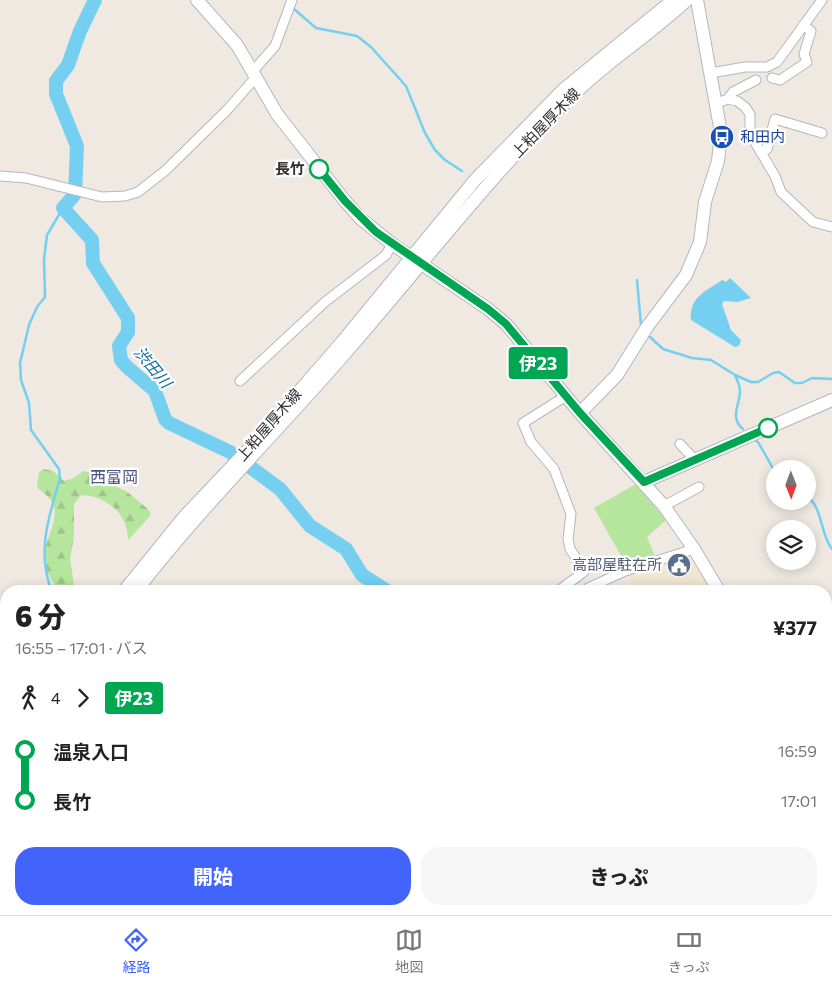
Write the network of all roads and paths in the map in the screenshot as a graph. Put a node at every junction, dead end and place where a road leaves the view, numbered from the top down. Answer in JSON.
{"nodes":[{"id":1,"x":197,"y":0,"type":"edge"},
{"id":2,"x":292,"y":0,"type":"edge"},
{"id":3,"x":673,"y":0,"type":"edge"},
{"id":4,"x":687,"y":0,"type":"edge"},
{"id":5,"x":697,"y":0,"type":"edge"},
{"id":6,"x":822,"y":0,"type":"edge"},
{"id":7,"x":661,"y":16,"type":"junction"},
{"id":8,"x":803,"y":25,"type":"junction"},
{"id":9,"x":255,"y":74,"type":"junction"},
{"id":10,"x":711,"y":74,"type":"junction"},
{"id":11,"x":772,"y":78,"type":"dead end"},
{"id":12,"x":756,"y":80,"type":"dead end"},
{"id":13,"x":722,"y":101,"type":"junction"},
{"id":14,"x":822,"y":133,"type":"dead end"},
{"id":15,"x":761,"y":153,"type":"junction"},
{"id":16,"x":0,"y":176,"type":"edge"},
{"id":17,"x":832,"y":227,"type":"edge"},
{"id":18,"x":392,"y":244,"type":"junction"},
{"id":19,"x":416,"y":260,"type":"junction"},
{"id":20,"x":240,"y":381,"type":"dead end"},
{"id":21,"x":566,"y":396,"type":"junction"},
{"id":22,"x":832,"y":400,"type":"edge"},
{"id":23,"x":580,"y":413,"type":"junction"},
{"id":24,"x":680,"y":444,"type":"dead end"},
{"id":25,"x":695,"y":460,"type":"junction"},
{"id":26,"x":233,"y":472,"type":"junction"},
{"id":27,"x":644,"y":482,"type":"junction"},
{"id":28,"x":699,"y":486,"type":"dead end"},
{"id":29,"x":664,"y":506,"type":"junction"},
{"id":30,"x":694,"y":548,"type":"junction"},
{"id":31,"x":584,"y":571,"type":"junction"},
{"id":32,"x":129,"y":585,"type":"edge"},
{"id":33,"x":141,"y":585,"type":"edge"},
{"id":34,"x":566,"y":585,"type":"edge"},
{"id":35,"x":587,"y":585,"type":"edge"},
{"id":36,"x":598,"y":585,"type":"edge"},
{"id":37,"x":716,"y":585,"type":"edge"}],
"edges":[{"from":1,"to":9,"type":"main road"},
{"from":2,"to":9,"type":"street"},
{"from":3,"to":7,"type":"main road","name":"上粕屋厚木線"},
{"from":4,"to":7,"type":"main road","name":"上粕屋厚木線"},
{"from":5,"to":10,"type":"main road"},
{"from":6,"to":8,"type":"street"},
{"from":7,"to":19,"type":"main road","name":"上粕屋厚木線"},
{"from":8,"to":10,"type":"street"},
{"from":8,"to":11,"type":"street"},
{"from":9,"to":16,"type":"street"},
{"from":9,"to":18,"type":"main road"},
{"from":10,"to":13,"type":"main road"},
{"from":12,"to":13,"type":"street"},
{"from":13,"to":15,"type":"street"},
{"from":13,"to":23,"type":"main road"},
{"from":14,"to":15,"type":"street"},
{"from":15,"to":17,"type":"street"},
{"from":18,"to":19,"type":"main road"},
{"from":18,"to":20,"type":"street"},
{"from":19,"to":21,"type":"main road"},
{"from":19,"to":26,"type":"main road","name":"上粕屋厚木線"},
{"from":21,"to":23,"type":"main road"},
{"from":21,"to":31,"type":"street"},
{"from":22,"to":25,"type":"main road"},
{"from":23,"to":27,"type":"main road"},
{"from":24,"to":25,"type":"street"},
{"from":25,"to":27,"type":"main road"},
{"from":26,"to":32,"type":"main road","name":"上粕屋厚木線"},
{"from":26,"to":33,"type":"main road","name":"上粕屋厚木線"},
{"from":27,"to":29,"type":"main road"},
{"from":28,"to":29,"type":"street"},
{"from":29,"to":30,"type":"main road"},
{"from":30,"to":36,"type":"street"},
{"from":30,"to":37,"type":"main road"},
{"from":31,"to":34,"type":"street"},
{"from":31,"to":35,"type":"street"}]}
